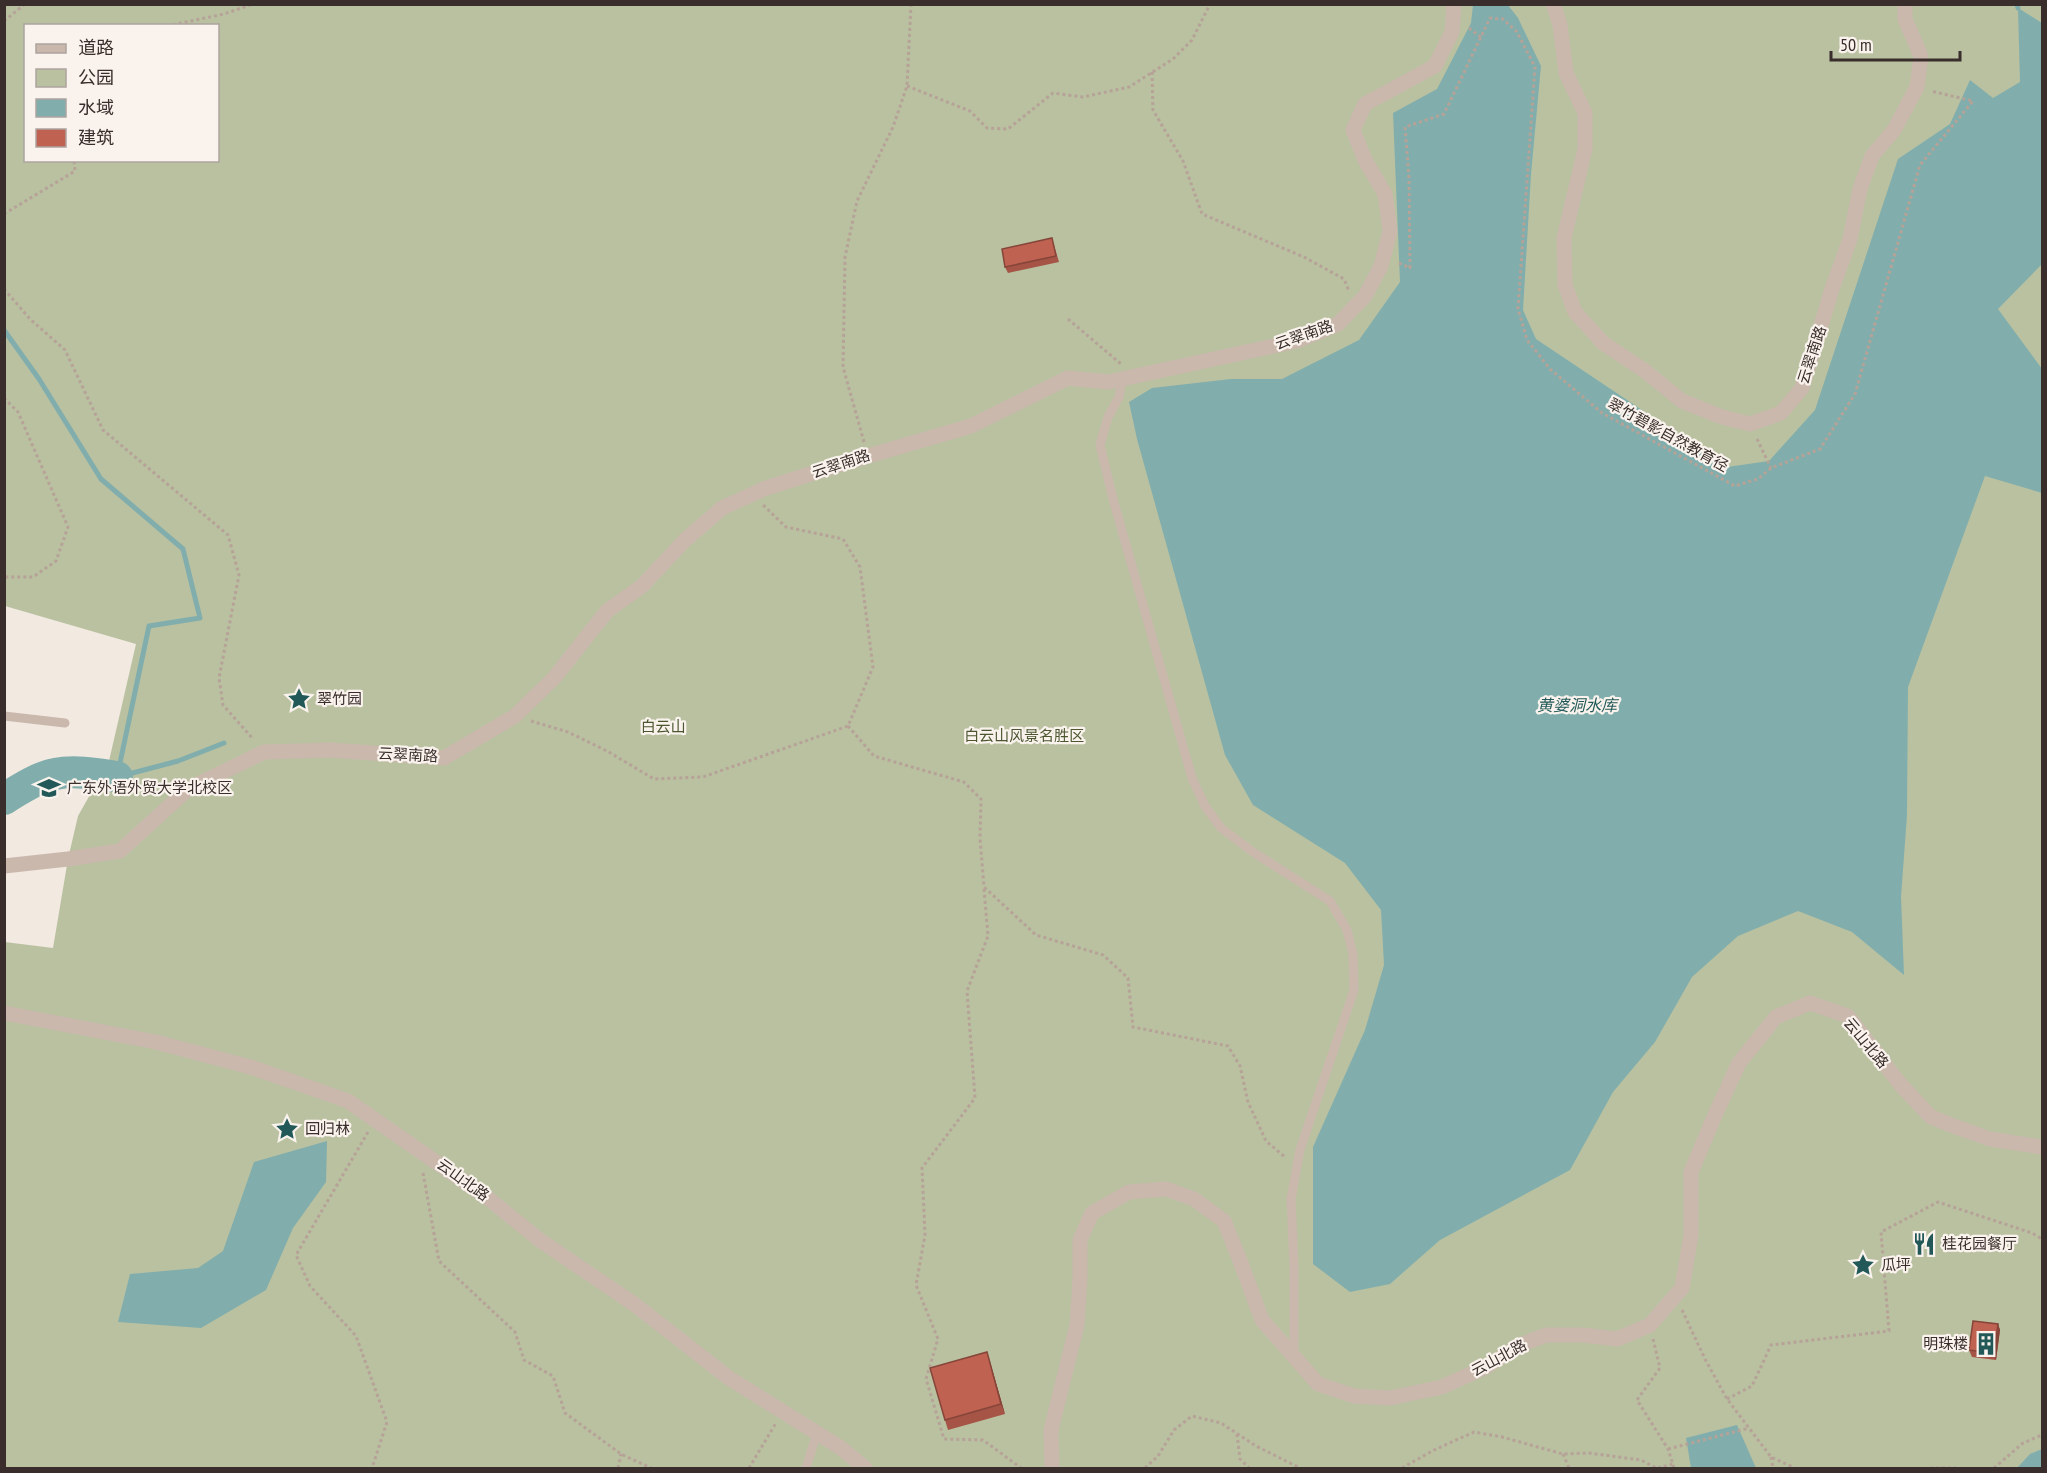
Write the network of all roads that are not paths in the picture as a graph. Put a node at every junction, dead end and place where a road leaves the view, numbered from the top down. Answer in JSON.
{"nodes":[{"id":1,"x":1454,"y":4,"type":"edge"},
{"id":2,"x":1553,"y":4,"type":"edge"},
{"id":3,"x":1905,"y":4,"type":"edge"},
{"id":4,"x":1126,"y":377,"type":"junction"},
{"id":5,"x":4,"y":716,"type":"edge"},
{"id":6,"x":65,"y":723,"type":"dead end"},
{"id":7,"x":4,"y":866,"type":"edge"},
{"id":8,"x":4,"y":1013,"type":"edge"},
{"id":9,"x":2043,"y":1147,"type":"edge"},
{"id":10,"x":1294,"y":1358,"type":"junction"},
{"id":11,"x":817,"y":1433,"type":"junction"},
{"id":12,"x":806,"y":1468,"type":"edge"},
{"id":13,"x":865,"y":1468,"type":"edge"},
{"id":14,"x":1052,"y":1468,"type":"edge"}],
"edges":[{"from":1,"to":4,"type":"street","name":"云翠南路"},
{"from":2,"to":3,"type":"street","name":"云翠南路"},
{"from":4,"to":7,"type":"street","name":"云翠南路"},
{"from":4,"to":10,"type":"lane"},
{"from":5,"to":6,"type":"lane"},
{"from":8,"to":11,"type":"street","name":"云山北路"},
{"from":9,"to":10,"type":"street","name":"云山北路"},
{"from":10,"to":14,"type":"street","name":"云山北路"},
{"from":11,"to":12,"type":"lane"},
{"from":11,"to":13,"type":"street","name":"云山北路"}]}
